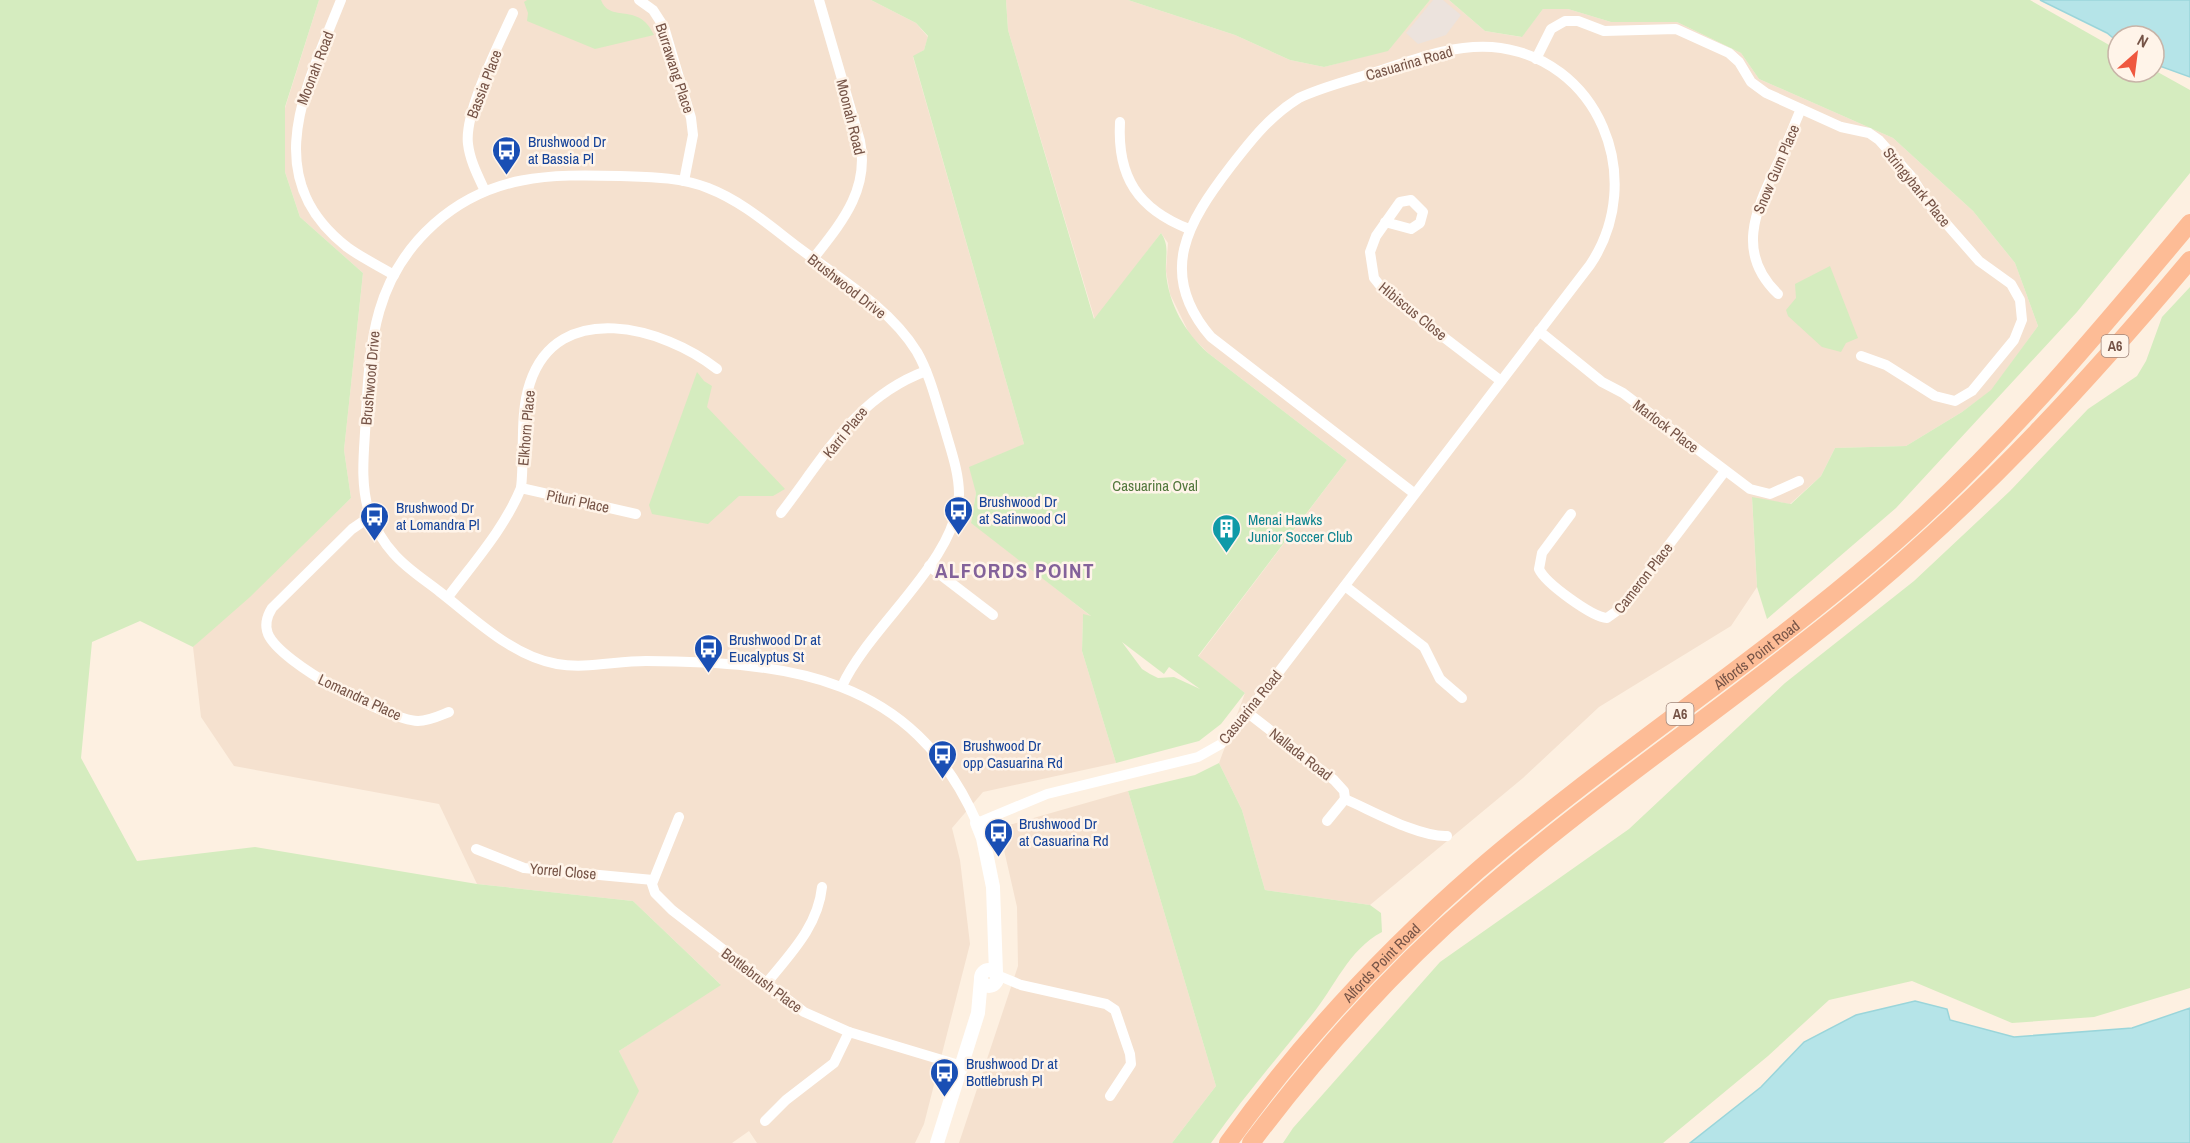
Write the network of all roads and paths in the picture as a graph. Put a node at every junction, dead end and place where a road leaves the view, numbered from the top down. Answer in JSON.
{"nodes":[{"id":1,"x":341,"y":0,"type":"edge"},
{"id":2,"x":639,"y":0,"type":"edge"},
{"id":3,"x":819,"y":0,"type":"edge"},
{"id":4,"x":513,"y":13,"type":"dead end"},
{"id":5,"x":1536,"y":59,"type":"junction"},
{"id":6,"x":1801,"y":109,"type":"junction"},
{"id":7,"x":1120,"y":122,"type":"dead end"},
{"id":8,"x":684,"y":181,"type":"junction"},
{"id":9,"x":485,"y":191,"type":"junction"},
{"id":10,"x":1385,"y":222,"type":"dead end"},
{"id":11,"x":2190,"y":223,"type":"edge"},
{"id":12,"x":1189,"y":229,"type":"junction"},
{"id":13,"x":813,"y":259,"type":"junction"},
{"id":14,"x":2190,"y":260,"type":"edge"},
{"id":15,"x":394,"y":275,"type":"junction"},
{"id":16,"x":1778,"y":294,"type":"dead end"},
{"id":17,"x":1539,"y":331,"type":"junction"},
{"id":18,"x":1861,"y":356,"type":"dead end"},
{"id":19,"x":717,"y":369,"type":"dead end"},
{"id":20,"x":926,"y":370,"type":"junction"},
{"id":21,"x":1501,"y":381,"type":"junction"},
{"id":22,"x":1725,"y":471,"type":"junction"},
{"id":23,"x":1799,"y":481,"type":"dead end"},
{"id":24,"x":521,"y":488,"type":"junction"},
{"id":25,"x":1415,"y":494,"type":"junction"},
{"id":26,"x":781,"y":513,"type":"dead end"},
{"id":27,"x":636,"y":514,"type":"dead end"},
{"id":28,"x":1571,"y":514,"type":"dead end"},
{"id":29,"x":371,"y":516,"type":"junction"},
{"id":30,"x":929,"y":566,"type":"junction"},
{"id":31,"x":1345,"y":586,"type":"junction"},
{"id":32,"x":447,"y":597,"type":"junction"},
{"id":33,"x":993,"y":615,"type":"dead end"},
{"id":34,"x":842,"y":686,"type":"junction"},
{"id":35,"x":1462,"y":698,"type":"dead end"},
{"id":36,"x":449,"y":712,"type":"dead end"},
{"id":37,"x":1248,"y":713,"type":"junction"},
{"id":38,"x":1345,"y":799,"type":"junction"},
{"id":39,"x":679,"y":817,"type":"dead end"},
{"id":40,"x":1327,"y":821,"type":"dead end"},
{"id":41,"x":977,"y":823,"type":"junction"},
{"id":42,"x":1447,"y":836,"type":"dead end"},
{"id":43,"x":476,"y":849,"type":"dead end"},
{"id":44,"x":653,"y":880,"type":"junction"},
{"id":45,"x":822,"y":887,"type":"dead end"},
{"id":46,"x":991,"y":978,"type":"junction"},
{"id":47,"x":765,"y":985,"type":"junction"},
{"id":48,"x":849,"y":1032,"type":"junction"},
{"id":49,"x":962,"y":1066,"type":"junction"},
{"id":50,"x":1110,"y":1096,"type":"dead end"},
{"id":51,"x":765,"y":1121,"type":"dead end"},
{"id":52,"x":937,"y":1143,"type":"edge"},
{"id":53,"x":1228,"y":1143,"type":"edge"},
{"id":54,"x":1251,"y":1143,"type":"edge"}],
"edges":[{"from":1,"to":15,"type":"street","name":"Moonah Road"},
{"from":2,"to":8,"type":"street","name":"Burrawang Place"},
{"from":3,"to":13,"type":"street","name":"Moonah Road"},
{"from":4,"to":9,"type":"street","name":"Bassia Place"},
{"from":5,"to":6,"type":"street","name":"Stringybark Place"},
{"from":5,"to":12,"type":"street","name":"Casuarina Road"},
{"from":5,"to":17,"type":"street","name":"Casuarina Road"},
{"from":6,"to":16,"type":"street","name":"Snow Gum Place"},
{"from":6,"to":18,"type":"street","name":"Stringybark Place"},
{"from":7,"to":12,"type":"street"},
{"from":8,"to":9,"type":"street","name":"Brushwood Drive"},
{"from":8,"to":13,"type":"street","name":"Brushwood Drive"},
{"from":9,"to":15,"type":"street","name":"Brushwood Drive"},
{"from":10,"to":21,"type":"street","name":"Hibiscus Close"},
{"from":11,"to":53,"type":"highway","name":"Alfords Point Road","number":"A6"},
{"from":12,"to":25,"type":"street","name":"Casuarina Road"},
{"from":13,"to":20,"type":"street","name":"Brushwood Drive"},
{"from":14,"to":54,"type":"highway","name":"Alfords Point Road","number":"A6"},
{"from":15,"to":29,"type":"street","name":"Brushwood Drive"},
{"from":17,"to":21,"type":"street","name":"Casuarina Road"},
{"from":17,"to":22,"type":"street","name":"Marlock Place"},
{"from":19,"to":24,"type":"street","name":"Elkhorn Place"},
{"from":20,"to":26,"type":"street","name":"Karri Place"},
{"from":20,"to":30,"type":"street","name":"Brushwood Drive"},
{"from":21,"to":25,"type":"street","name":"Casuarina Road"},
{"from":22,"to":23,"type":"street","name":"Marlock Place"},
{"from":22,"to":28,"type":"street","name":"Cameron Place"},
{"from":24,"to":27,"type":"street","name":"Pituri Place"},
{"from":24,"to":32,"type":"street","name":"Elkhorn Place"},
{"from":25,"to":31,"type":"street","name":"Casuarina Road"},
{"from":29,"to":32,"type":"street","name":"Brushwood Drive"},
{"from":29,"to":36,"type":"street","name":"Lomandra Place"},
{"from":30,"to":33,"type":"street"},
{"from":30,"to":34,"type":"street","name":"Brushwood Drive"},
{"from":31,"to":35,"type":"street"},
{"from":31,"to":37,"type":"street","name":"Casuarina Road"},
{"from":32,"to":34,"type":"street","name":"Brushwood Drive"},
{"from":34,"to":41,"type":"street","name":"Brushwood Drive"},
{"from":37,"to":38,"type":"street","name":"Nallada Road"},
{"from":37,"to":41,"type":"street","name":"Casuarina Road"},
{"from":38,"to":40,"type":"street"},
{"from":38,"to":42,"type":"street"},
{"from":39,"to":44,"type":"street"},
{"from":41,"to":46,"type":"street","name":"Brushwood Drive"},
{"from":43,"to":44,"type":"street","name":"Yorrel Close"},
{"from":44,"to":47,"type":"street","name":"Bottlebrush Place"},
{"from":45,"to":47,"type":"street"},
{"from":46,"to":49,"type":"street","name":"Brushwood Drive"},
{"from":46,"to":50,"type":"street"},
{"from":47,"to":48,"type":"street","name":"Bottlebrush Place"},
{"from":48,"to":49,"type":"street","name":"Bottlebrush Place"},
{"from":48,"to":51,"type":"street"},
{"from":49,"to":52,"type":"street","name":"Brushwood Drive"}]}
